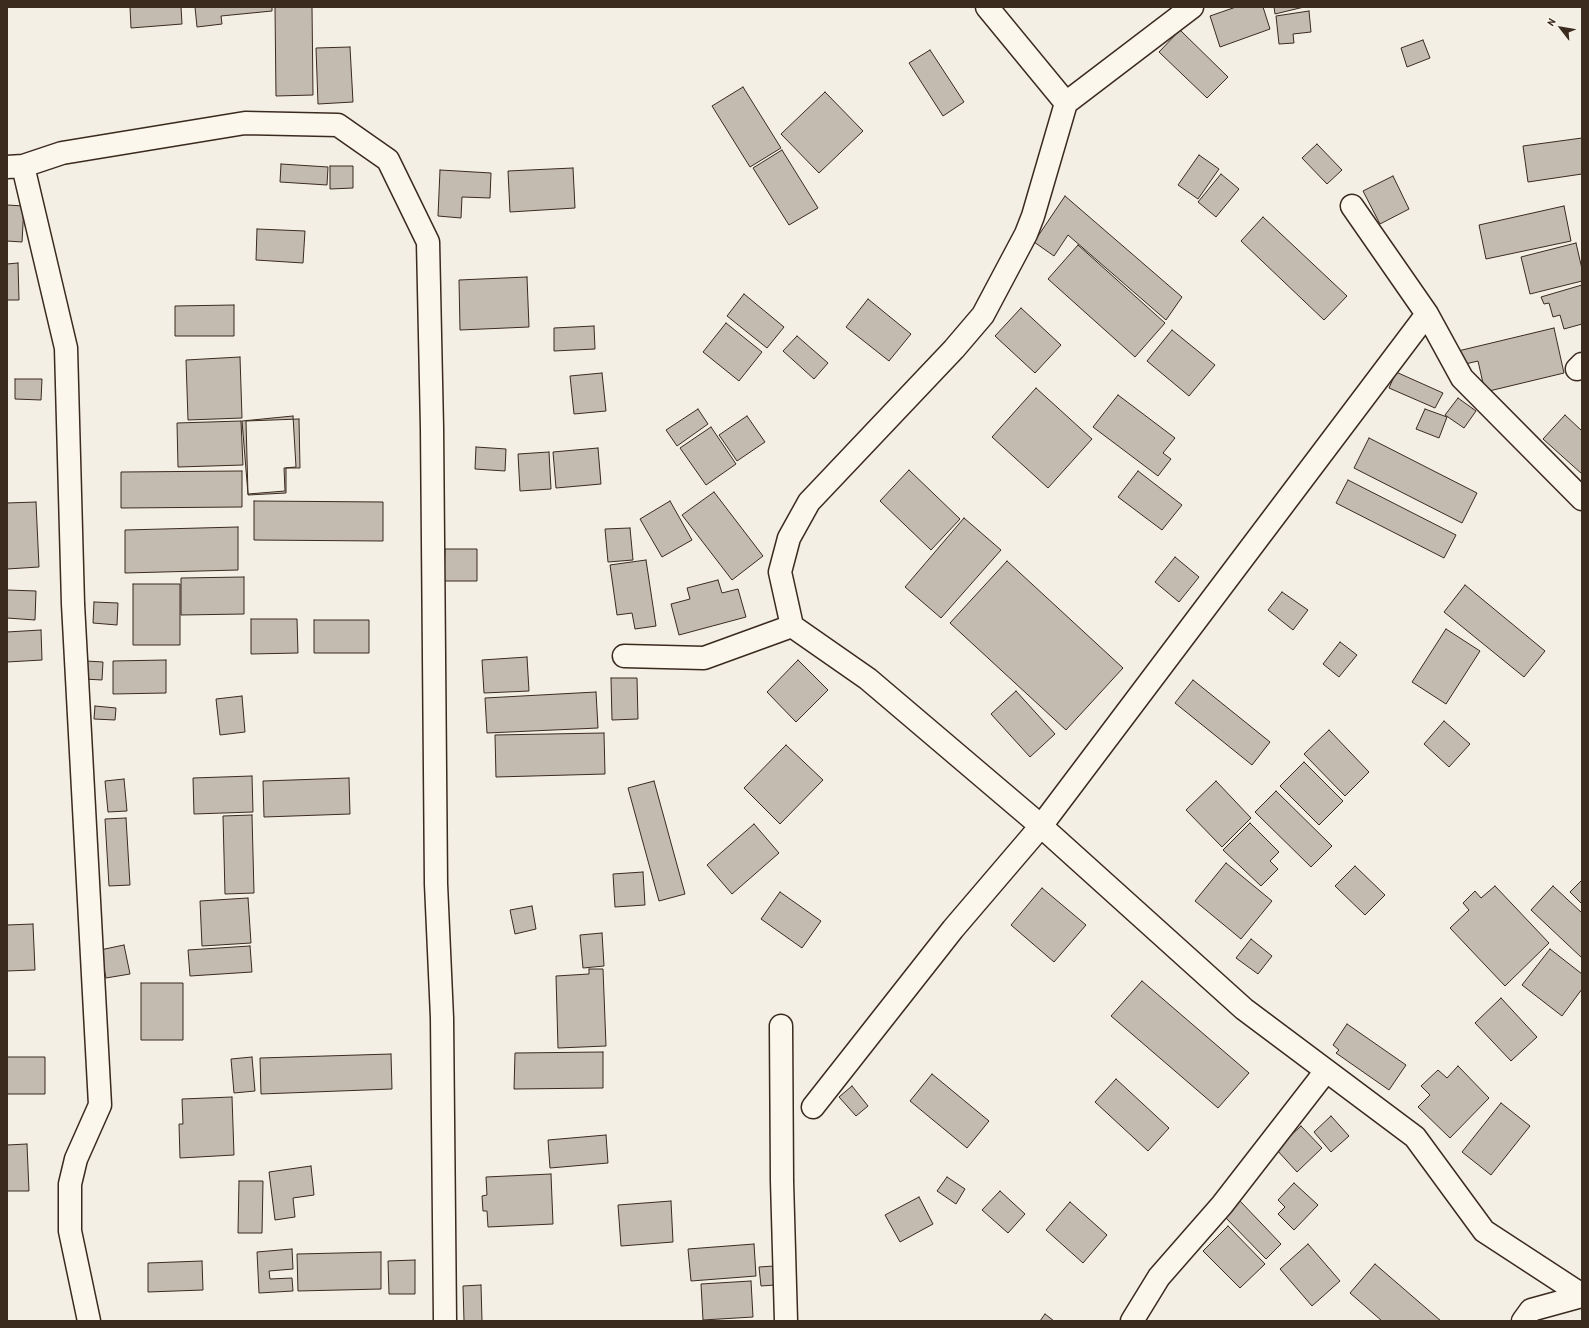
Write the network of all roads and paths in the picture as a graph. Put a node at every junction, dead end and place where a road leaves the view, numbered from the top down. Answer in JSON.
{"nodes":[{"id":1,"x":987,"y":7,"type":"edge"},
{"id":2,"x":1192,"y":7,"type":"edge"},
{"id":3,"x":1066,"y":103,"type":"junction"},
{"id":4,"x":15,"y":167,"type":"edge"},
{"id":5,"x":1352,"y":206,"type":"dead end"},
{"id":6,"x":1427,"y":314,"type":"junction"},
{"id":7,"x":1582,"y":499,"type":"edge"},
{"id":8,"x":792,"y":626,"type":"junction"},
{"id":9,"x":624,"y":656,"type":"dead end"},
{"id":10,"x":1041,"y":826,"type":"junction"},
{"id":11,"x":781,"y":1026,"type":"dead end"},
{"id":12,"x":1326,"y":1071,"type":"junction"},
{"id":13,"x":813,"y":1107,"type":"dead end"},
{"id":14,"x":1582,"y":1295,"type":"edge"},
{"id":15,"x":89,"y":1321,"type":"edge"},
{"id":16,"x":445,"y":1321,"type":"edge"},
{"id":17,"x":786,"y":1321,"type":"edge"},
{"id":18,"x":1132,"y":1321,"type":"edge"},
{"id":19,"x":1523,"y":1321,"type":"edge"}],
"edges":[{"from":1,"to":3,"type":"street"},
{"from":2,"to":3,"type":"street"},
{"from":3,"to":8,"type":"street"},
{"from":4,"to":15,"type":"street"},
{"from":4,"to":16,"type":"street"},
{"from":5,"to":6,"type":"street"},
{"from":6,"to":7,"type":"street"},
{"from":6,"to":10,"type":"street"},
{"from":8,"to":9,"type":"street"},
{"from":8,"to":10,"type":"street"},
{"from":10,"to":12,"type":"street"},
{"from":10,"to":13,"type":"street"},
{"from":11,"to":17,"type":"street"},
{"from":12,"to":14,"type":"street"},
{"from":12,"to":18,"type":"street"},
{"from":14,"to":19,"type":"street"}]}
